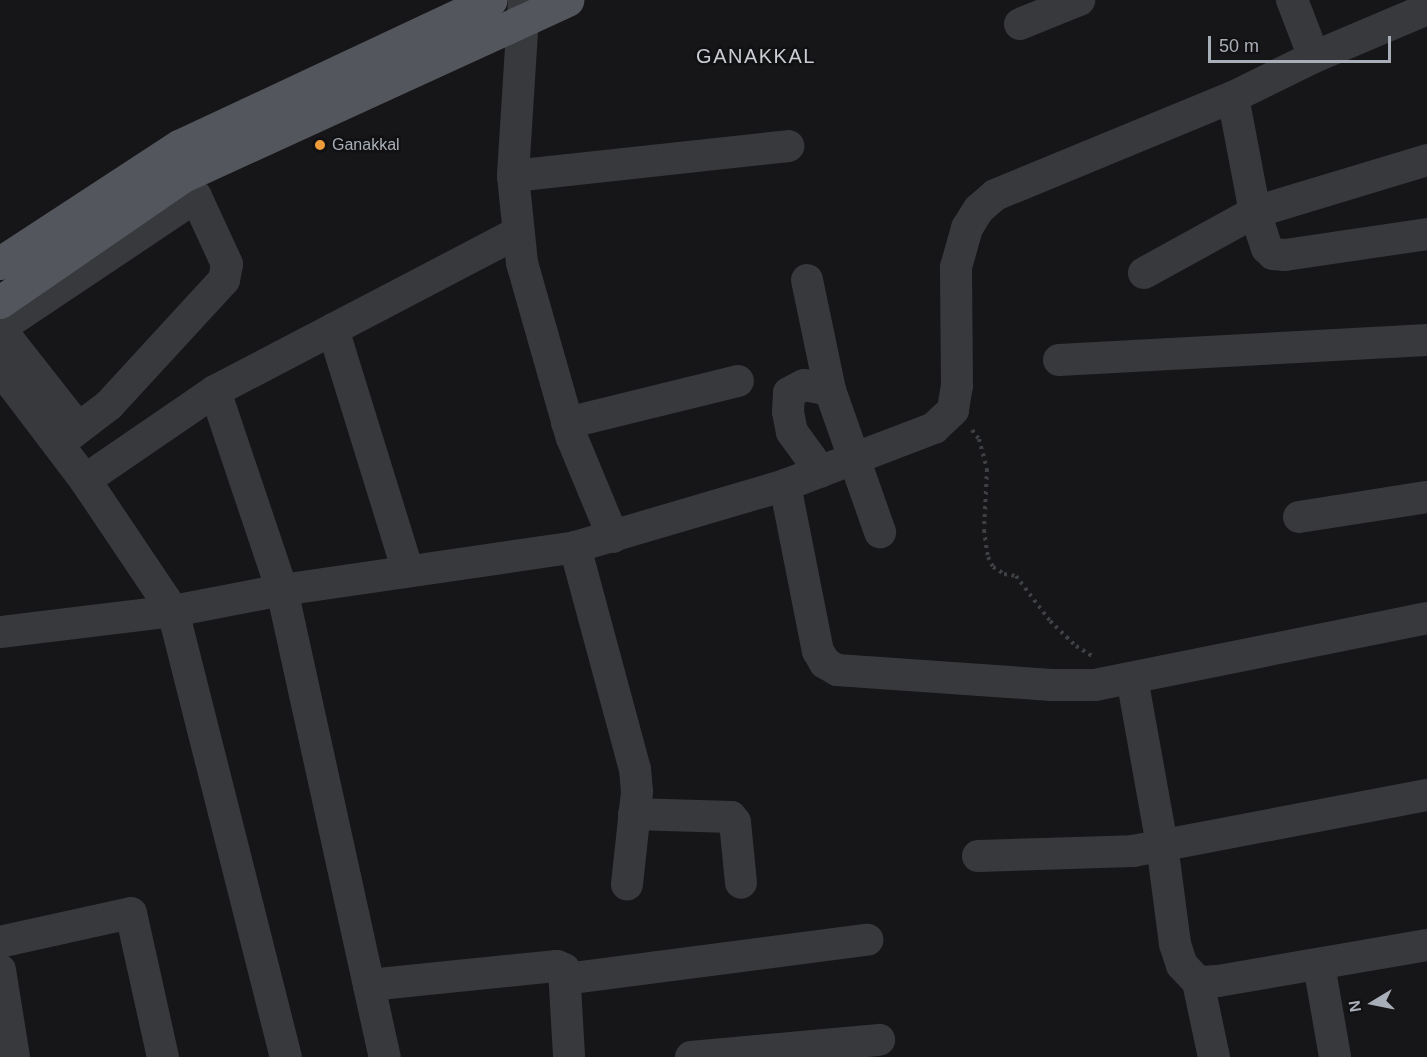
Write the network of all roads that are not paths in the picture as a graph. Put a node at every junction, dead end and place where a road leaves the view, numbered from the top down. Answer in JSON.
{"nodes":[{"id":1,"x":491,"y":0,"type":"edge"},
{"id":2,"x":567,"y":0,"type":"edge"},
{"id":3,"x":1079,"y":0,"type":"edge"},
{"id":4,"x":1292,"y":0,"type":"edge"},
{"id":5,"x":524,"y":9,"type":"edge"},
{"id":6,"x":1427,"y":9,"type":"edge"},
{"id":7,"x":1020,"y":24,"type":"dead end"},
{"id":8,"x":1314,"y":57,"type":"junction"},
{"id":9,"x":1233,"y":97,"type":"junction"},
{"id":10,"x":788,"y":146,"type":"dead end"},
{"id":11,"x":1427,"y":160,"type":"edge"},
{"id":12,"x":513,"y":176,"type":"junction"},
{"id":13,"x":188,"y":187,"type":"junction"},
{"id":14,"x":1255,"y":212,"type":"junction"},
{"id":15,"x":517,"y":233,"type":"junction"},
{"id":16,"x":1427,"y":234,"type":"edge"},
{"id":17,"x":105,"y":243,"type":"junction"},
{"id":18,"x":0,"y":263,"type":"edge"},
{"id":19,"x":1144,"y":273,"type":"dead end"},
{"id":20,"x":807,"y":280,"type":"dead end"},
{"id":21,"x":0,"y":302,"type":"edge"},
{"id":22,"x":0,"y":329,"type":"edge"},
{"id":23,"x":333,"y":329,"type":"junction"},
{"id":24,"x":1427,"y":340,"type":"edge"},
{"id":25,"x":1059,"y":360,"type":"dead end"},
{"id":26,"x":0,"y":368,"type":"edge"},
{"id":27,"x":738,"y":381,"type":"dead end"},
{"id":28,"x":830,"y":390,"type":"junction"},
{"id":29,"x":215,"y":391,"type":"junction"},
{"id":30,"x":567,"y":423,"type":"junction"},
{"id":31,"x":68,"y":436,"type":"junction"},
{"id":32,"x":854,"y":459,"type":"junction"},
{"id":33,"x":821,"y":472,"type":"junction"},
{"id":34,"x":86,"y":480,"type":"junction"},
{"id":35,"x":785,"y":485,"type":"junction"},
{"id":36,"x":1427,"y":497,"type":"edge"},
{"id":37,"x":1299,"y":517,"type":"dead end"},
{"id":38,"x":880,"y":532,"type":"dead end"},
{"id":39,"x":613,"y":537,"type":"junction"},
{"id":40,"x":575,"y":547,"type":"junction"},
{"id":41,"x":408,"y":571,"type":"junction"},
{"id":42,"x":282,"y":590,"type":"junction"},
{"id":43,"x":173,"y":610,"type":"junction"},
{"id":44,"x":1427,"y":618,"type":"edge"},
{"id":45,"x":0,"y":632,"type":"edge"},
{"id":46,"x":1132,"y":678,"type":"junction"},
{"id":47,"x":1427,"y":795,"type":"edge"},
{"id":48,"x":634,"y":814,"type":"junction"},
{"id":49,"x":1162,"y":845,"type":"junction"},
{"id":50,"x":978,"y":856,"type":"dead end"},
{"id":51,"x":741,"y":883,"type":"dead end"},
{"id":52,"x":627,"y":884,"type":"dead end"},
{"id":53,"x":867,"y":940,"type":"dead end"},
{"id":54,"x":0,"y":942,"type":"edge"},
{"id":55,"x":1427,"y":945,"type":"edge"},
{"id":56,"x":1319,"y":965,"type":"junction"},
{"id":57,"x":0,"y":970,"type":"edge"},
{"id":58,"x":564,"y":979,"type":"junction"},
{"id":59,"x":1198,"y":982,"type":"junction"},
{"id":60,"x":369,"y":985,"type":"junction"},
{"id":61,"x":879,"y":1040,"type":"dead end"},
{"id":62,"x":14,"y":1057,"type":"edge"},
{"id":63,"x":163,"y":1057,"type":"edge"},
{"id":64,"x":286,"y":1057,"type":"edge"},
{"id":65,"x":384,"y":1057,"type":"edge"},
{"id":66,"x":569,"y":1057,"type":"edge"},
{"id":67,"x":691,"y":1057,"type":"edge"},
{"id":68,"x":1214,"y":1057,"type":"edge"},
{"id":69,"x":1335,"y":1057,"type":"edge"}],
"edges":[{"from":1,"to":18,"type":"main road"},
{"from":2,"to":5,"type":"main road"},
{"from":3,"to":7,"type":"street"},
{"from":4,"to":8,"type":"street"},
{"from":5,"to":12,"type":"street"},
{"from":5,"to":13,"type":"main road"},
{"from":6,"to":8,"type":"street"},
{"from":8,"to":9,"type":"street"},
{"from":9,"to":14,"type":"street"},
{"from":9,"to":32,"type":"street"},
{"from":10,"to":12,"type":"street"},
{"from":11,"to":14,"type":"street"},
{"from":12,"to":15,"type":"street"},
{"from":13,"to":17,"type":"main road"},
{"from":13,"to":31,"type":"street"},
{"from":14,"to":16,"type":"street"},
{"from":14,"to":19,"type":"street"},
{"from":15,"to":23,"type":"street"},
{"from":15,"to":30,"type":"street"},
{"from":17,"to":21,"type":"main road"},
{"from":17,"to":22,"type":"street"},
{"from":20,"to":28,"type":"street"},
{"from":22,"to":31,"type":"street"},
{"from":23,"to":29,"type":"street"},
{"from":23,"to":41,"type":"street"},
{"from":24,"to":25,"type":"street"},
{"from":26,"to":31,"type":"street"},
{"from":27,"to":30,"type":"street"},
{"from":28,"to":32,"type":"street"},
{"from":28,"to":33,"type":"street"},
{"from":29,"to":34,"type":"street"},
{"from":29,"to":42,"type":"street"},
{"from":30,"to":39,"type":"street"},
{"from":31,"to":34,"type":"street"},
{"from":32,"to":33,"type":"street"},
{"from":32,"to":38,"type":"street"},
{"from":33,"to":35,"type":"street"},
{"from":34,"to":43,"type":"street"},
{"from":35,"to":39,"type":"street"},
{"from":35,"to":46,"type":"street"},
{"from":36,"to":37,"type":"street"},
{"from":39,"to":40,"type":"street"},
{"from":40,"to":41,"type":"street"},
{"from":40,"to":48,"type":"street"},
{"from":41,"to":42,"type":"street"},
{"from":42,"to":43,"type":"street"},
{"from":42,"to":60,"type":"street"},
{"from":43,"to":45,"type":"street"},
{"from":43,"to":64,"type":"street"},
{"from":44,"to":46,"type":"street"},
{"from":46,"to":49,"type":"street"},
{"from":47,"to":49,"type":"street"},
{"from":48,"to":51,"type":"street"},
{"from":48,"to":52,"type":"street"},
{"from":49,"to":50,"type":"street"},
{"from":49,"to":59,"type":"street"},
{"from":53,"to":58,"type":"street"},
{"from":54,"to":63,"type":"street"},
{"from":55,"to":56,"type":"street"},
{"from":56,"to":59,"type":"street"},
{"from":56,"to":69,"type":"street"},
{"from":57,"to":62,"type":"street"},
{"from":58,"to":60,"type":"street"},
{"from":58,"to":66,"type":"street"},
{"from":59,"to":68,"type":"street"},
{"from":60,"to":65,"type":"street"},
{"from":61,"to":67,"type":"street"}]}
